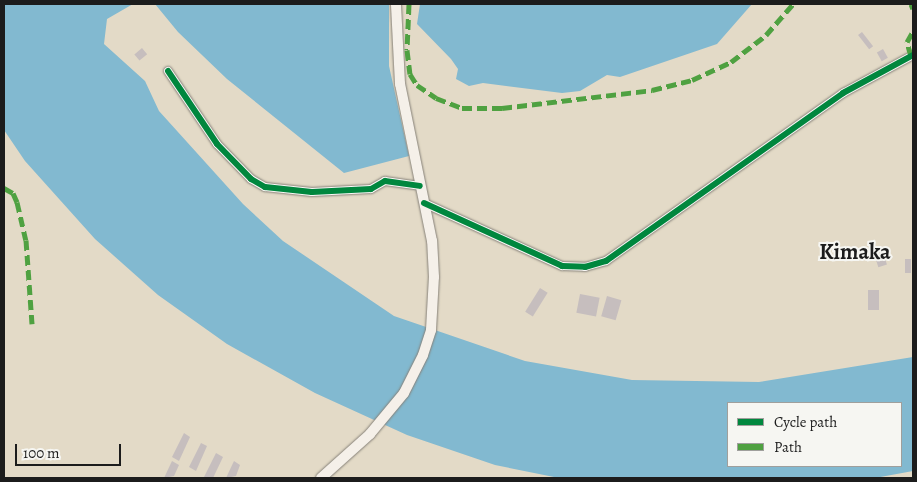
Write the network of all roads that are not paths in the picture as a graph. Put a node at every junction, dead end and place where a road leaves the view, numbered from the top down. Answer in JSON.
{"nodes":[{"id":1,"x":396,"y":4,"type":"edge"},
{"id":2,"x":913,"y":55,"type":"edge"},
{"id":3,"x":168,"y":71,"type":"dead end"},
{"id":4,"x":420,"y":186,"type":"junction"},
{"id":5,"x":424,"y":203,"type":"junction"},
{"id":6,"x":321,"y":478,"type":"edge"}],
"edges":[{"from":1,"to":4,"type":"main road"},
{"from":2,"to":5,"type":"street"},
{"from":3,"to":4,"type":"street"},
{"from":4,"to":5,"type":"main road"},
{"from":5,"to":6,"type":"main road"}]}
